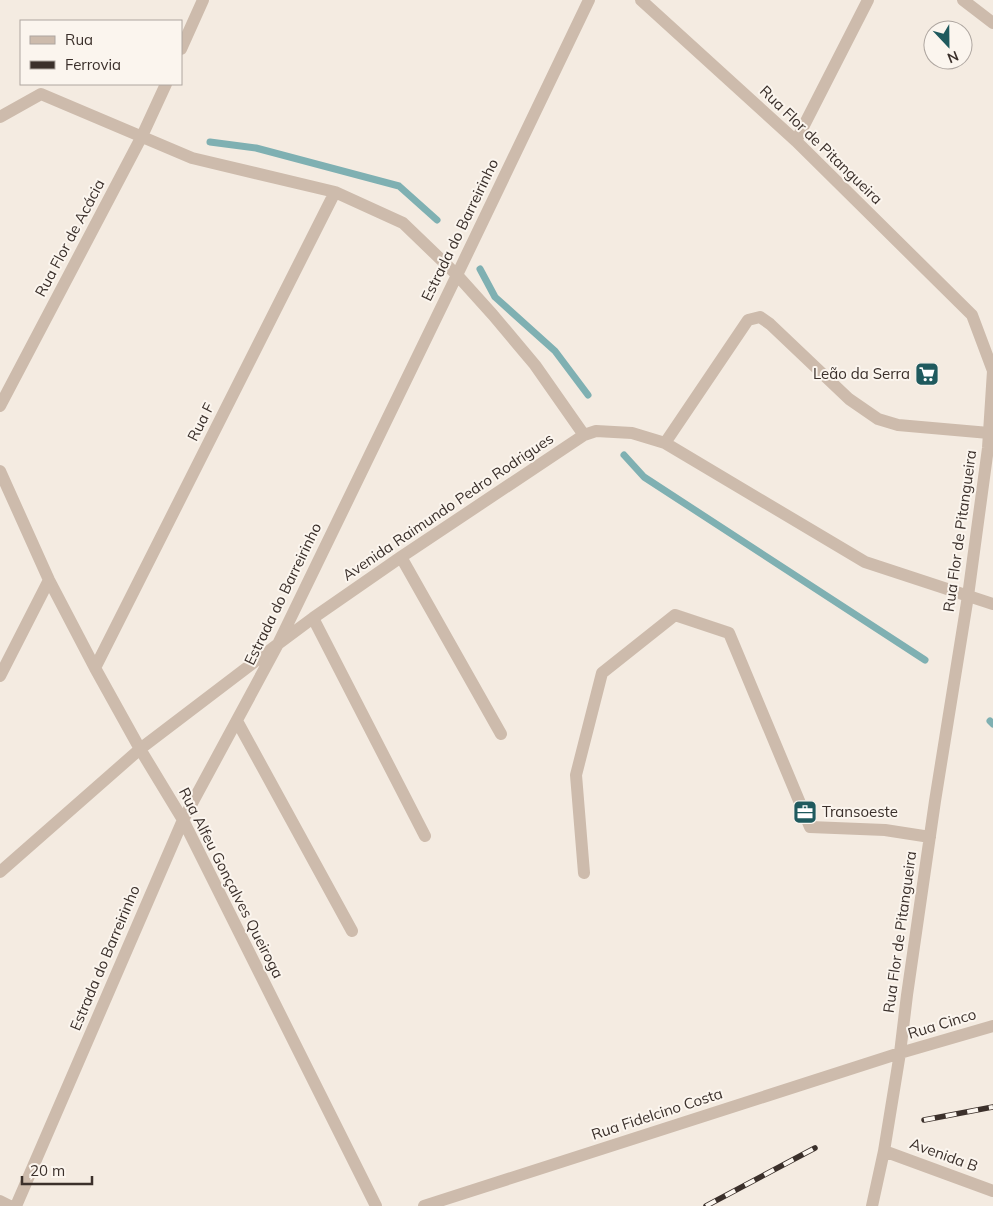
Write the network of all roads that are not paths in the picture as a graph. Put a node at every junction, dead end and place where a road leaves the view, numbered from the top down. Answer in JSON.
{"nodes":[{"id":1,"x":203,"y":0,"type":"edge"},
{"id":2,"x":588,"y":0,"type":"edge"},
{"id":3,"x":641,"y":0,"type":"edge"},
{"id":4,"x":868,"y":0,"type":"edge"},
{"id":5,"x":963,"y":0,"type":"edge"},
{"id":6,"x":993,"y":23,"type":"edge"},
{"id":7,"x":182,"y":47,"type":"edge"},
{"id":8,"x":166,"y":85,"type":"edge"},
{"id":9,"x":0,"y":117,"type":"edge"},
{"id":10,"x":142,"y":136,"type":"junction"},
{"id":11,"x":796,"y":141,"type":"junction"},
{"id":12,"x":335,"y":192,"type":"junction"},
{"id":13,"x":457,"y":275,"type":"junction"},
{"id":14,"x":993,"y":371,"type":"edge"},
{"id":15,"x":0,"y":406,"type":"edge"},
{"id":16,"x":989,"y":433,"type":"junction"},
{"id":17,"x":584,"y":435,"type":"junction"},
{"id":18,"x":665,"y":444,"type":"junction"},
{"id":19,"x":0,"y":472,"type":"edge"},
{"id":20,"x":401,"y":556,"type":"junction"},
{"id":21,"x":50,"y":580,"type":"junction"},
{"id":22,"x":968,"y":596,"type":"junction"},
{"id":23,"x":993,"y":604,"type":"edge"},
{"id":24,"x":313,"y":618,"type":"junction"},
{"id":25,"x":278,"y":644,"type":"junction"},
{"id":26,"x":95,"y":668,"type":"junction"},
{"id":27,"x":0,"y":676,"type":"edge"},
{"id":28,"x":237,"y":721,"type":"junction"},
{"id":29,"x":501,"y":734,"type":"dead end"},
{"id":30,"x":140,"y":748,"type":"junction"},
{"id":31,"x":183,"y":820,"type":"junction"},
{"id":32,"x":425,"y":836,"type":"dead end"},
{"id":33,"x":930,"y":837,"type":"junction"},
{"id":34,"x":0,"y":872,"type":"edge"},
{"id":35,"x":584,"y":873,"type":"dead end"},
{"id":36,"x":352,"y":931,"type":"dead end"},
{"id":37,"x":993,"y":1026,"type":"edge"},
{"id":38,"x":900,"y":1053,"type":"junction"},
{"id":39,"x":884,"y":1151,"type":"junction"},
{"id":40,"x":990,"y":1186,"type":"edge"},
{"id":41,"x":0,"y":1201,"type":"edge"},
{"id":42,"x":10,"y":1206,"type":"edge"},
{"id":43,"x":16,"y":1206,"type":"edge"},
{"id":44,"x":376,"y":1206,"type":"edge"},
{"id":45,"x":424,"y":1206,"type":"edge"},
{"id":46,"x":872,"y":1206,"type":"edge"}],
"edges":[{"from":1,"to":7,"type":"street"},
{"from":2,"to":13,"type":"street","name":"Estrada do Barreirinho"},
{"from":3,"to":11,"type":"street","name":"Rua Flor de Pitangueira"},
{"from":4,"to":11,"type":"street"},
{"from":5,"to":6,"type":"street"},
{"from":8,"to":10,"type":"street","name":"Rua Flor de Acácia"},
{"from":9,"to":10,"type":"street"},
{"from":10,"to":12,"type":"street"},
{"from":10,"to":15,"type":"street","name":"Rua Flor de Acácia"},
{"from":11,"to":14,"type":"street","name":"Rua Flor de Pitangueira"},
{"from":12,"to":13,"type":"street"},
{"from":12,"to":26,"type":"street","name":"Rua F"},
{"from":13,"to":17,"type":"street"},
{"from":13,"to":25,"type":"street","name":"Estrada do Barreirinho"},
{"from":14,"to":16,"type":"street","name":"Rua Flor de Pitangueira"},
{"from":16,"to":18,"type":"street"},
{"from":16,"to":22,"type":"street","name":"Rua Flor de Pitangueira"},
{"from":17,"to":18,"type":"street","name":"Avenida Raimundo Pedro Rodrigues"},
{"from":17,"to":20,"type":"street","name":"Avenida Raimundo Pedro Rodrigues"},
{"from":18,"to":22,"type":"street","name":"Avenida Raimundo Pedro Rodrigues"},
{"from":19,"to":21,"type":"street","name":"Rua Alfeu Gonçalves Queiroga"},
{"from":20,"to":24,"type":"street","name":"Avenida Raimundo Pedro Rodrigues"},
{"from":20,"to":29,"type":"street"},
{"from":21,"to":26,"type":"street","name":"Rua Alfeu Gonçalves Queiroga"},
{"from":21,"to":27,"type":"street"},
{"from":22,"to":23,"type":"street","name":"Avenida Raimundo Pedro Rodrigues"},
{"from":22,"to":33,"type":"street","name":"Rua Flor de Pitangueira"},
{"from":24,"to":25,"type":"street","name":"Avenida Raimundo Pedro Rodrigues"},
{"from":24,"to":32,"type":"street"},
{"from":25,"to":28,"type":"street","name":"Estrada do Barreirinho"},
{"from":25,"to":30,"type":"street","name":"Avenida Raimundo Pedro Rodrigues"},
{"from":26,"to":30,"type":"street","name":"Rua Alfeu Gonçalves Queiroga"},
{"from":28,"to":31,"type":"street","name":"Estrada do Barreirinho"},
{"from":28,"to":36,"type":"street"},
{"from":30,"to":31,"type":"street","name":"Rua Alfeu Gonçalves Queiroga"},
{"from":30,"to":34,"type":"street","name":"Avenida Raimundo Pedro Rodrigues"},
{"from":31,"to":43,"type":"street","name":"Estrada do Barreirinho"},
{"from":31,"to":44,"type":"street","name":"Rua Alfeu Gonçalves Queiroga"},
{"from":33,"to":35,"type":"street"},
{"from":33,"to":38,"type":"street","name":"Rua Flor de Pitangueira"},
{"from":37,"to":38,"type":"street","name":"Rua Cinco"},
{"from":38,"to":39,"type":"street","name":"Rua Flor de Pitangueira"},
{"from":38,"to":45,"type":"street","name":"Rua Fidelcino Costa"},
{"from":39,"to":40,"type":"street","name":"Avenida B"},
{"from":39,"to":46,"type":"street","name":"Rua Flor de Pitangueira"},
{"from":41,"to":42,"type":"street"}]}
